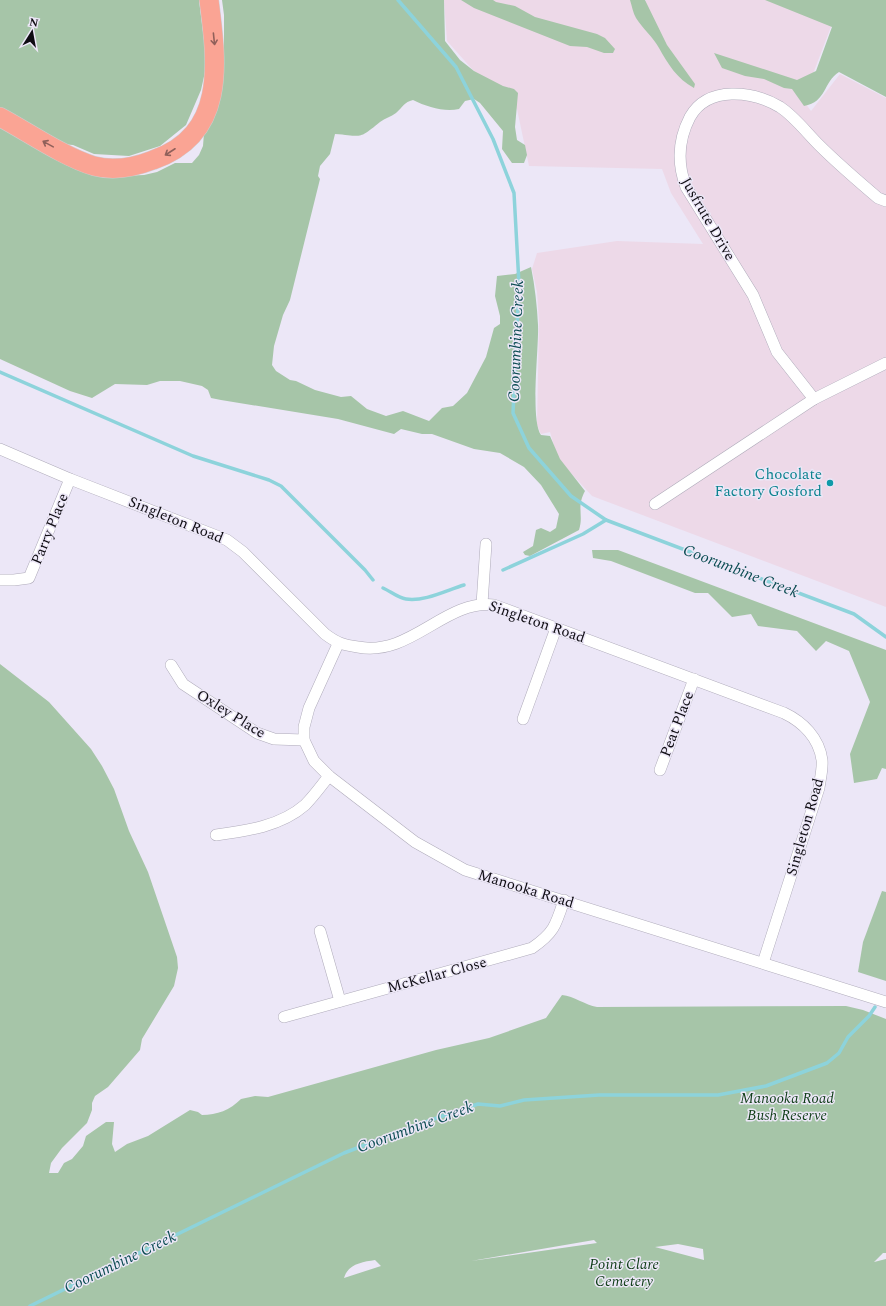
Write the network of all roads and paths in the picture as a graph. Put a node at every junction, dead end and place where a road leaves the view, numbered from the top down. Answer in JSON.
{"nodes":[{"id":1,"x":209,"y":0,"type":"edge"},
{"id":2,"x":0,"y":117,"type":"edge"},
{"id":3,"x":886,"y":201,"type":"edge"},
{"id":4,"x":886,"y":363,"type":"edge"},
{"id":5,"x":814,"y":399,"type":"junction"},
{"id":6,"x":0,"y":449,"type":"edge"},
{"id":7,"x":70,"y":479,"type":"junction"},
{"id":8,"x":655,"y":504,"type":"dead end"},
{"id":9,"x":486,"y":544,"type":"dead end"},
{"id":10,"x":0,"y":580,"type":"edge"},
{"id":11,"x":482,"y":604,"type":"junction"},
{"id":12,"x":556,"y":628,"type":"junction"},
{"id":13,"x":338,"y":644,"type":"junction"},
{"id":14,"x":171,"y":665,"type":"dead end"},
{"id":15,"x":694,"y":679,"type":"junction"},
{"id":16,"x":523,"y":719,"type":"dead end"},
{"id":17,"x":304,"y":740,"type":"junction"},
{"id":18,"x":660,"y":770,"type":"dead end"},
{"id":19,"x":329,"y":776,"type":"junction"},
{"id":20,"x":216,"y":835,"type":"dead end"},
{"id":21,"x":564,"y":900,"type":"junction"},
{"id":22,"x":320,"y":931,"type":"dead end"},
{"id":23,"x":763,"y":963,"type":"junction"},
{"id":24,"x":340,"y":1001,"type":"junction"},
{"id":25,"x":886,"y":1002,"type":"edge"},
{"id":26,"x":284,"y":1017,"type":"dead end"}],
"edges":[{"from":1,"to":2,"type":"highway","one_way":true},
{"from":3,"to":5,"type":"street","name":"Jusfrute Drive"},
{"from":4,"to":5,"type":"street"},
{"from":5,"to":8,"type":"street"},
{"from":6,"to":7,"type":"street","name":"Singleton Road"},
{"from":7,"to":10,"type":"street","name":"Parry Place"},
{"from":7,"to":13,"type":"street","name":"Singleton Road"},
{"from":9,"to":11,"type":"street"},
{"from":11,"to":12,"type":"street","name":"Singleton Road"},
{"from":11,"to":13,"type":"street","name":"Singleton Road"},
{"from":12,"to":15,"type":"street","name":"Singleton Road"},
{"from":12,"to":16,"type":"street"},
{"from":13,"to":17,"type":"street","name":"Manooka Road"},
{"from":14,"to":17,"type":"street","name":"Oxley Place"},
{"from":15,"to":18,"type":"street","name":"Peat Place"},
{"from":15,"to":23,"type":"street","name":"Singleton Road"},
{"from":17,"to":19,"type":"street","name":"Manooka Road"},
{"from":19,"to":20,"type":"street"},
{"from":19,"to":21,"type":"street","name":"Manooka Road"},
{"from":21,"to":23,"type":"street","name":"Manooka Road"},
{"from":21,"to":24,"type":"street","name":"McKellar Close"},
{"from":22,"to":24,"type":"street"},
{"from":23,"to":25,"type":"street","name":"Manooka Road"},
{"from":24,"to":26,"type":"street","name":"McKellar Close"}]}
